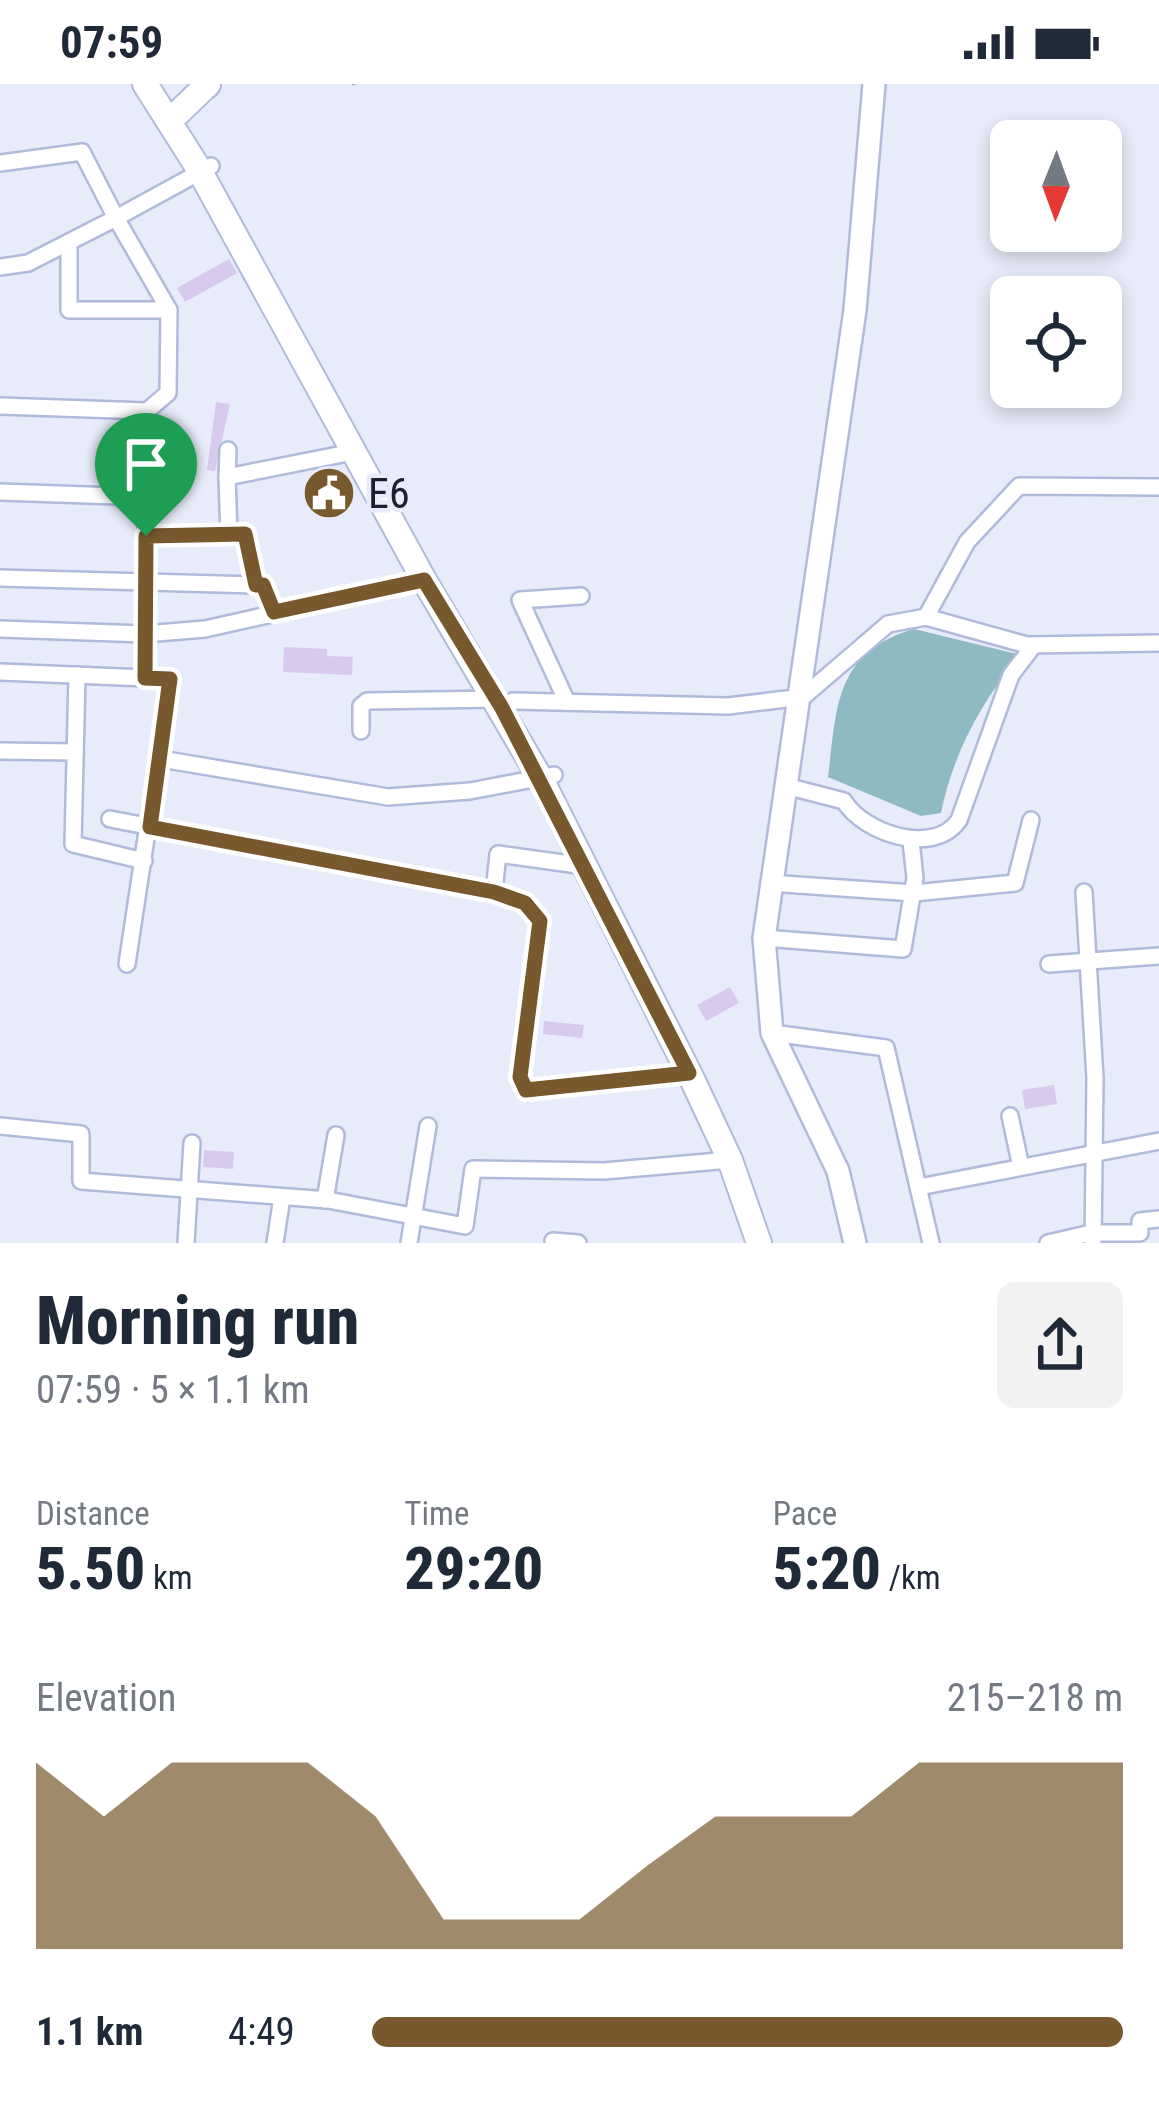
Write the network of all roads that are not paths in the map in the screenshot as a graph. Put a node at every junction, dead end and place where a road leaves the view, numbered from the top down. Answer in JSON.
{"nodes":[{"id":1,"x":145,"y":84,"type":"edge"},
{"id":2,"x":162,"y":84,"type":"edge"},
{"id":3,"x":206,"y":84,"type":"edge"},
{"id":4,"x":874,"y":84,"type":"edge"},
{"id":5,"x":178,"y":113,"type":"junction"},
{"id":6,"x":0,"y":163,"type":"edge"},
{"id":7,"x":205,"y":169,"type":"junction"},
{"id":8,"x":116,"y":218,"type":"junction"},
{"id":9,"x":69,"y":242,"type":"junction"},
{"id":10,"x":0,"y":267,"type":"edge"},
{"id":11,"x":169,"y":310,"type":"junction"},
{"id":12,"x":0,"y":406,"type":"edge"},
{"id":13,"x":147,"y":411,"type":"junction"},
{"id":14,"x":228,"y":450,"type":"dead end"},
{"id":15,"x":353,"y":452,"type":"junction"},
{"id":16,"x":227,"y":477,"type":"junction"},
{"id":17,"x":1159,"y":487,"type":"edge"},
{"id":18,"x":0,"y":492,"type":"edge"},
{"id":19,"x":146,"y":497,"type":"junction"},
{"id":20,"x":229,"y":534,"type":"junction"},
{"id":21,"x":146,"y":536,"type":"junction"},
{"id":22,"x":0,"y":578,"type":"edge"},
{"id":23,"x":424,"y":580,"type":"junction"},
{"id":24,"x":146,"y":584,"type":"junction"},
{"id":25,"x":256,"y":585,"type":"junction"},
{"id":26,"x":581,"y":596,"type":"dead end"},
{"id":27,"x":274,"y":612,"type":"junction"},
{"id":28,"x":926,"y":617,"type":"junction"},
{"id":29,"x":0,"y":629,"type":"edge"},
{"id":30,"x":146,"y":634,"type":"junction"},
{"id":31,"x":1159,"y":643,"type":"edge"},
{"id":32,"x":1034,"y":645,"type":"junction"},
{"id":33,"x":0,"y":672,"type":"edge"},
{"id":34,"x":77,"y":675,"type":"junction"},
{"id":35,"x":145,"y":678,"type":"junction"},
{"id":36,"x":802,"y":697,"type":"junction"},
{"id":37,"x":505,"y":700,"type":"junction"},
{"id":38,"x":567,"y":703,"type":"junction"},
{"id":39,"x":361,"y":731,"type":"dead end"},
{"id":40,"x":0,"y":751,"type":"edge"},
{"id":41,"x":75,"y":752,"type":"junction"},
{"id":42,"x":161,"y":759,"type":"junction"},
{"id":43,"x":548,"y":778,"type":"junction"},
{"id":44,"x":786,"y":786,"type":"junction"},
{"id":45,"x":110,"y":819,"type":"dead end"},
{"id":46,"x":1031,"y":820,"type":"dead end"},
{"id":47,"x":150,"y":827,"type":"junction"},
{"id":48,"x":911,"y":841,"type":"junction"},
{"id":49,"x":144,"y":861,"type":"junction"},
{"id":50,"x":585,"y":866,"type":"junction"},
{"id":51,"x":769,"y":883,"type":"junction"},
{"id":52,"x":494,"y":892,"type":"junction"},
{"id":53,"x":1084,"y":892,"type":"dead end"},
{"id":54,"x":914,"y":893,"type":"junction"},
{"id":55,"x":764,"y":938,"type":"junction"},
{"id":56,"x":1159,"y":956,"type":"edge"},
{"id":57,"x":1089,"y":961,"type":"junction"},
{"id":58,"x":127,"y":964,"type":"dead end"},
{"id":59,"x":1048,"y":964,"type":"dead end"},
{"id":60,"x":772,"y":1033,"type":"junction"},
{"id":61,"x":689,"y":1073,"type":"junction"},
{"id":62,"x":1010,"y":1116,"type":"dead end"},
{"id":63,"x":0,"y":1126,"type":"edge"},
{"id":64,"x":428,"y":1126,"type":"dead end"},
{"id":65,"x":336,"y":1135,"type":"dead end"},
{"id":66,"x":1159,"y":1141,"type":"edge"},
{"id":67,"x":192,"y":1143,"type":"dead end"},
{"id":68,"x":1092,"y":1153,"type":"junction"},
{"id":69,"x":730,"y":1160,"type":"junction"},
{"id":70,"x":1021,"y":1167,"type":"junction"},
{"id":71,"x":919,"y":1187,"type":"junction"},
{"id":72,"x":189,"y":1190,"type":"junction"},
{"id":73,"x":282,"y":1197,"type":"junction"},
{"id":74,"x":325,"y":1200,"type":"junction"},
{"id":75,"x":413,"y":1216,"type":"junction"},
{"id":76,"x":1159,"y":1219,"type":"edge"},
{"id":77,"x":1092,"y":1238,"type":"edge"},
{"id":78,"x":553,"y":1241,"type":"edge"},
{"id":79,"x":186,"y":1243,"type":"edge"},
{"id":80,"x":275,"y":1243,"type":"edge"},
{"id":81,"x":409,"y":1243,"type":"edge"},
{"id":82,"x":578,"y":1243,"type":"edge"},
{"id":83,"x":759,"y":1243,"type":"edge"},
{"id":84,"x":772,"y":1243,"type":"edge"},
{"id":85,"x":855,"y":1243,"type":"edge"},
{"id":86,"x":931,"y":1243,"type":"edge"},
{"id":87,"x":1048,"y":1243,"type":"edge"}],
"edges":[{"from":1,"to":7,"type":"main road"},
{"from":2,"to":5,"type":"main road"},
{"from":3,"to":5,"type":"main road"},
{"from":4,"to":36,"type":"street"},
{"from":5,"to":7,"type":"main road"},
{"from":6,"to":8,"type":"street"},
{"from":7,"to":8,"type":"street"},
{"from":7,"to":15,"type":"main road"},
{"from":7,"to":37,"type":"main road"},
{"from":8,"to":9,"type":"street"},
{"from":8,"to":11,"type":"street"},
{"from":9,"to":10,"type":"street"},
{"from":9,"to":11,"type":"street"},
{"from":11,"to":13,"type":"street"},
{"from":12,"to":13,"type":"street"},
{"from":13,"to":19,"type":"street"},
{"from":14,"to":16,"type":"street"},
{"from":15,"to":16,"type":"street"},
{"from":15,"to":23,"type":"main road"},
{"from":16,"to":20,"type":"street"},
{"from":17,"to":28,"type":"street"},
{"from":18,"to":19,"type":"street"},
{"from":19,"to":21,"type":"street"},
{"from":20,"to":21,"type":"street"},
{"from":20,"to":25,"type":"street"},
{"from":21,"to":24,"type":"street"},
{"from":22,"to":24,"type":"street"},
{"from":23,"to":27,"type":"street"},
{"from":23,"to":37,"type":"main road"},
{"from":24,"to":25,"type":"street"},
{"from":24,"to":30,"type":"street"},
{"from":25,"to":27,"type":"street"},
{"from":26,"to":38,"type":"street"},
{"from":27,"to":30,"type":"street"},
{"from":28,"to":32,"type":"street"},
{"from":28,"to":36,"type":"street"},
{"from":29,"to":30,"type":"street"},
{"from":30,"to":35,"type":"street"},
{"from":31,"to":32,"type":"street"},
{"from":32,"to":48,"type":"street"},
{"from":33,"to":34,"type":"street"},
{"from":34,"to":35,"type":"street"},
{"from":34,"to":41,"type":"street"},
{"from":35,"to":42,"type":"street"},
{"from":36,"to":38,"type":"street"},
{"from":36,"to":44,"type":"street"},
{"from":37,"to":38,"type":"street"},
{"from":37,"to":39,"type":"street"},
{"from":37,"to":43,"type":"main road"},
{"from":40,"to":41,"type":"street"},
{"from":41,"to":49,"type":"street"},
{"from":42,"to":43,"type":"street"},
{"from":42,"to":47,"type":"street"},
{"from":43,"to":50,"type":"main road"},
{"from":43,"to":84,"type":"main road"},
{"from":44,"to":48,"type":"street"},
{"from":44,"to":51,"type":"street"},
{"from":45,"to":47,"type":"street"},
{"from":46,"to":54,"type":"street"},
{"from":47,"to":49,"type":"street"},
{"from":47,"to":52,"type":"street"},
{"from":48,"to":54,"type":"street"},
{"from":49,"to":58,"type":"street"},
{"from":50,"to":52,"type":"street"},
{"from":50,"to":61,"type":"main road"},
{"from":51,"to":54,"type":"street"},
{"from":51,"to":55,"type":"street"},
{"from":52,"to":61,"type":"street"},
{"from":53,"to":57,"type":"street"},
{"from":54,"to":55,"type":"street"},
{"from":55,"to":60,"type":"street"},
{"from":56,"to":57,"type":"street"},
{"from":57,"to":59,"type":"street"},
{"from":57,"to":68,"type":"street"},
{"from":60,"to":71,"type":"street"},
{"from":60,"to":85,"type":"street"},
{"from":61,"to":69,"type":"main road"},
{"from":62,"to":70,"type":"street"},
{"from":63,"to":72,"type":"street"},
{"from":64,"to":75,"type":"street"},
{"from":65,"to":74,"type":"street"},
{"from":66,"to":68,"type":"street"},
{"from":67,"to":72,"type":"street"},
{"from":68,"to":70,"type":"street"},
{"from":68,"to":77,"type":"street"},
{"from":69,"to":75,"type":"street"},
{"from":69,"to":83,"type":"main road"},
{"from":70,"to":71,"type":"street"},
{"from":71,"to":86,"type":"street"},
{"from":72,"to":73,"type":"street"},
{"from":72,"to":79,"type":"street"},
{"from":73,"to":74,"type":"street"},
{"from":73,"to":80,"type":"street"},
{"from":74,"to":75,"type":"street"},
{"from":75,"to":81,"type":"street"},
{"from":76,"to":77,"type":"street"},
{"from":77,"to":87,"type":"street"},
{"from":78,"to":82,"type":"street"}]}
